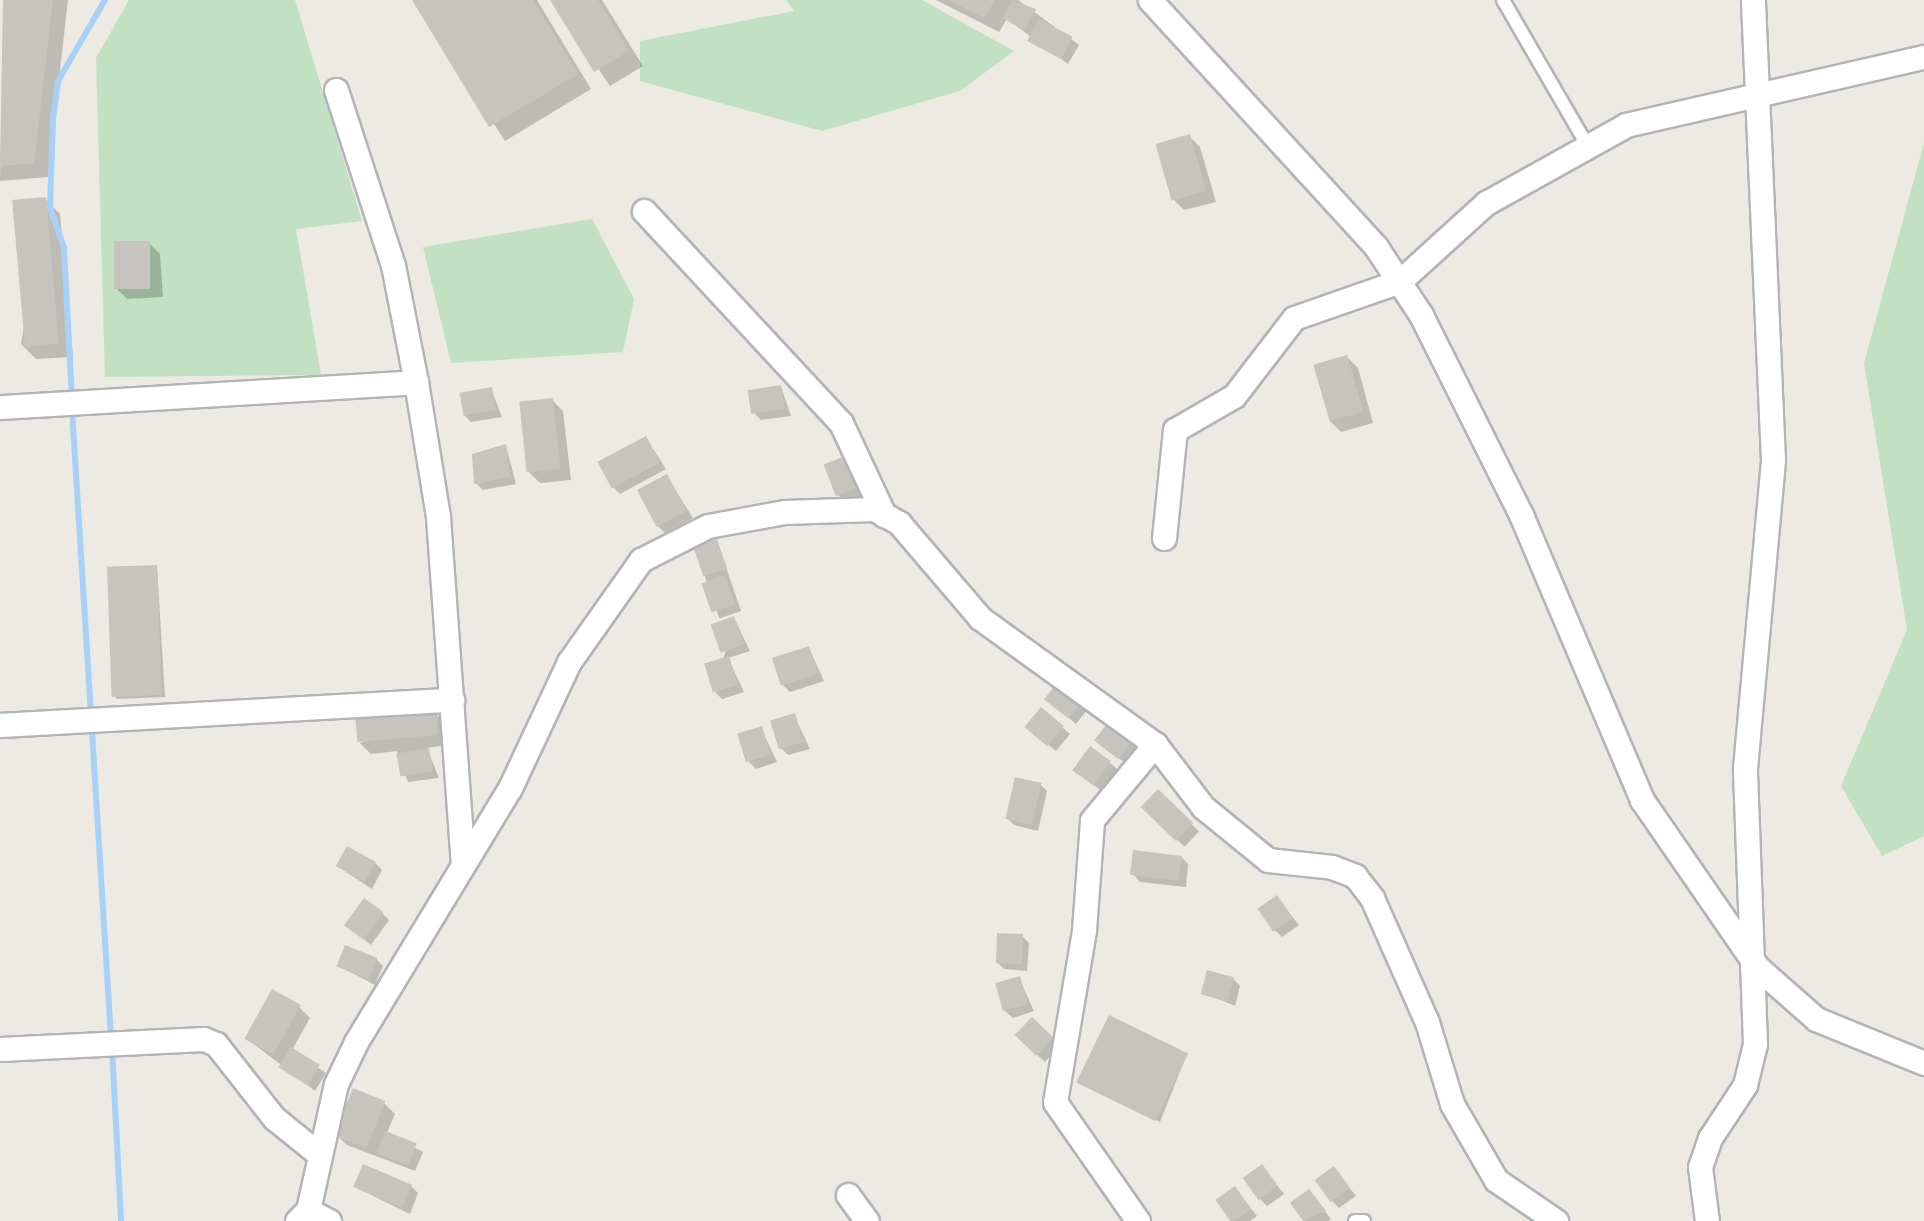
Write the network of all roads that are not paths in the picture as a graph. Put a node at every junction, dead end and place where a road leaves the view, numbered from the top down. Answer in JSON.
{"nodes":[{"id":1,"x":1150,"y":0,"type":"edge"},
{"id":2,"x":1503,"y":0,"type":"edge"},
{"id":3,"x":1753,"y":0,"type":"edge"},
{"id":4,"x":1924,"y":57,"type":"edge"},
{"id":5,"x":336,"y":90,"type":"dead end"},
{"id":6,"x":1761,"y":95,"type":"junction"},
{"id":7,"x":1587,"y":145,"type":"junction"},
{"id":8,"x":644,"y":211,"type":"dead end"},
{"id":9,"x":1399,"y":281,"type":"junction"},
{"id":10,"x":416,"y":382,"type":"junction"},
{"id":11,"x":0,"y":407,"type":"edge"},
{"id":12,"x":884,"y":514,"type":"junction"},
{"id":13,"x":1164,"y":538,"type":"dead end"},
{"id":14,"x":452,"y":700,"type":"junction"},
{"id":15,"x":0,"y":725,"type":"edge"},
{"id":16,"x":1155,"y":744,"type":"junction"},
{"id":17,"x":463,"y":864,"type":"junction"},
{"id":18,"x":1757,"y":967,"type":"junction"},
{"id":19,"x":0,"y":1049,"type":"edge"},
{"id":20,"x":1924,"y":1063,"type":"edge"},
{"id":21,"x":320,"y":1155,"type":"junction"},
{"id":22,"x":848,"y":1195,"type":"dead end"},
{"id":23,"x":302,"y":1215,"type":"edge"},
{"id":24,"x":329,"y":1221,"type":"edge"},
{"id":25,"x":867,"y":1221,"type":"edge"},
{"id":26,"x":1138,"y":1221,"type":"edge"},
{"id":27,"x":1355,"y":1221,"type":"edge"},
{"id":28,"x":1364,"y":1221,"type":"edge"},
{"id":29,"x":1556,"y":1221,"type":"edge"},
{"id":30,"x":1707,"y":1221,"type":"edge"}],
"edges":[{"from":1,"to":9,"type":"street"},
{"from":2,"to":7,"type":"lane"},
{"from":3,"to":6,"type":"street"},
{"from":4,"to":6,"type":"street"},
{"from":5,"to":10,"type":"street"},
{"from":6,"to":7,"type":"street"},
{"from":6,"to":18,"type":"street"},
{"from":7,"to":9,"type":"street"},
{"from":8,"to":12,"type":"street"},
{"from":9,"to":13,"type":"street"},
{"from":9,"to":18,"type":"street"},
{"from":10,"to":11,"type":"street"},
{"from":10,"to":14,"type":"street"},
{"from":12,"to":16,"type":"street"},
{"from":12,"to":17,"type":"street"},
{"from":14,"to":15,"type":"street"},
{"from":14,"to":17,"type":"street"},
{"from":16,"to":26,"type":"street"},
{"from":16,"to":29,"type":"street"},
{"from":17,"to":21,"type":"street"},
{"from":18,"to":20,"type":"street"},
{"from":18,"to":30,"type":"street"},
{"from":19,"to":21,"type":"street"},
{"from":21,"to":23,"type":"street"},
{"from":22,"to":25,"type":"street"},
{"from":23,"to":24,"type":"street"},
{"from":27,"to":28,"type":"lane"}]}
